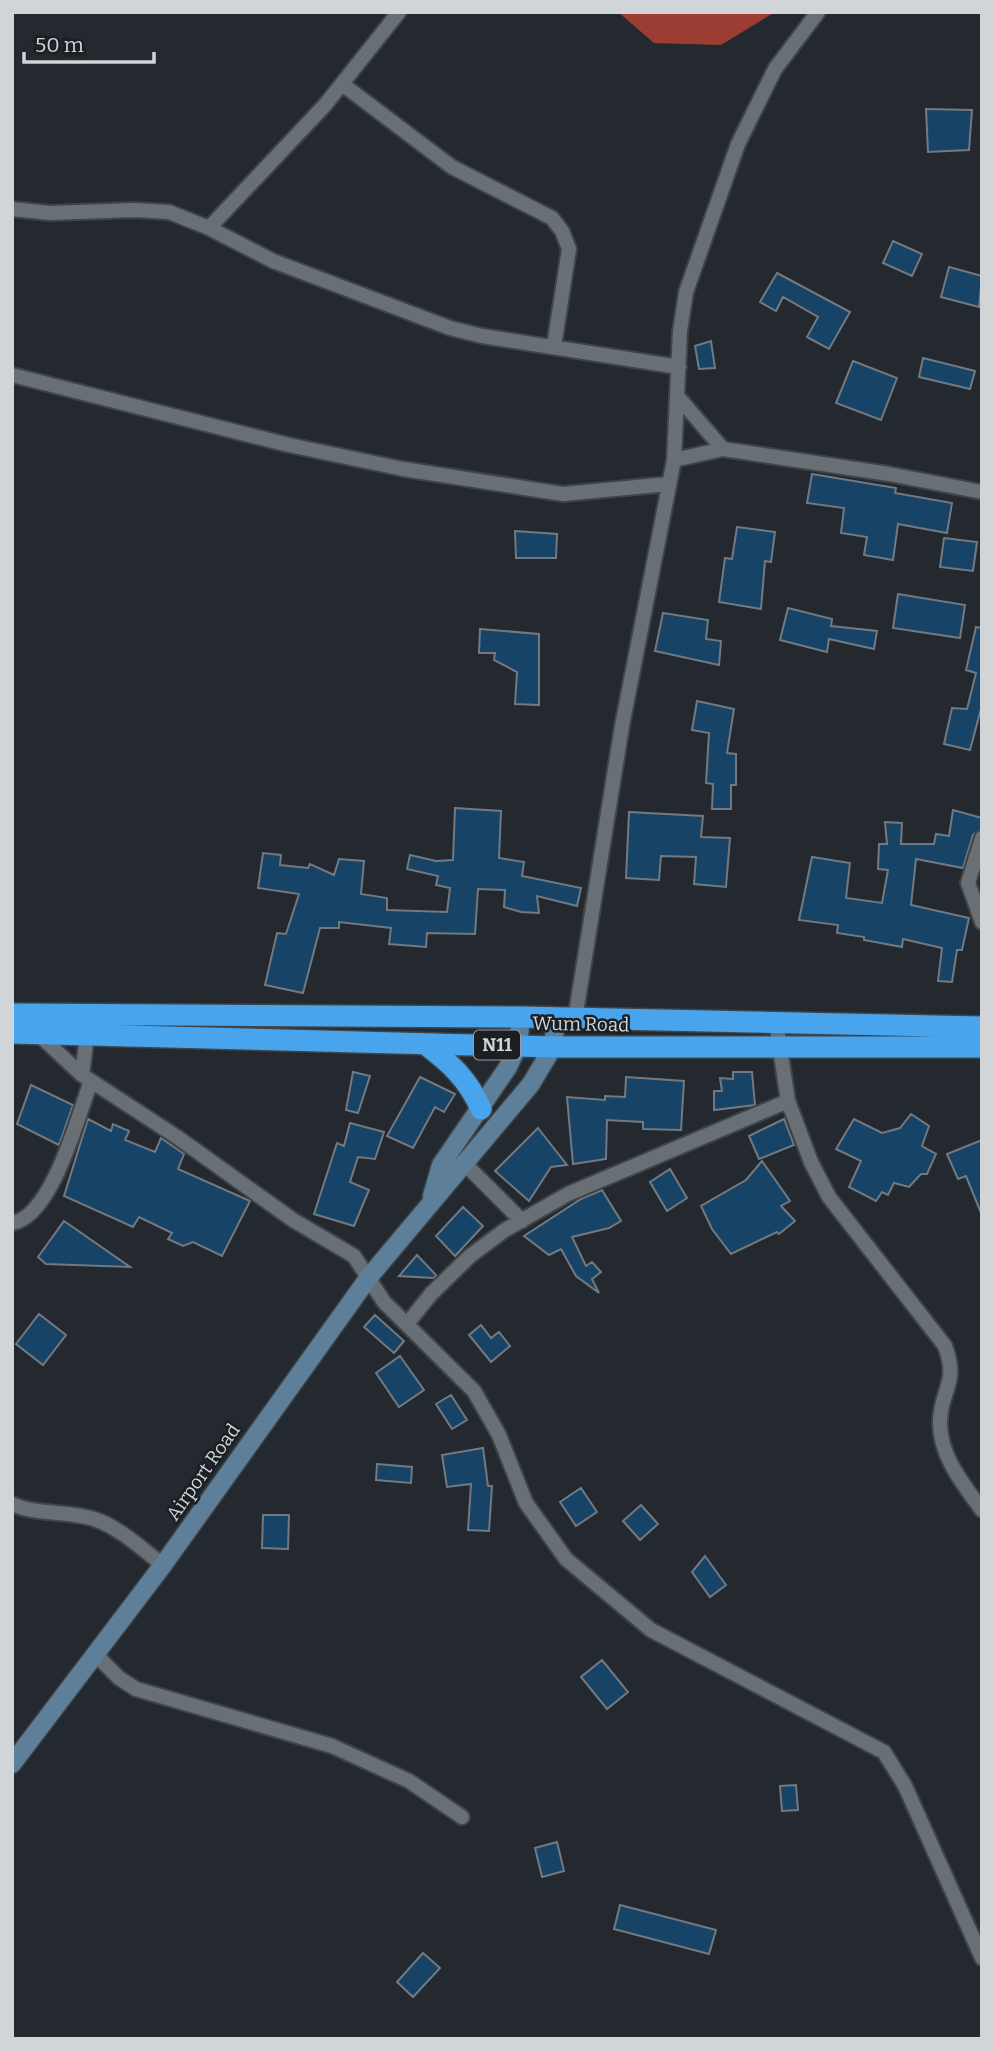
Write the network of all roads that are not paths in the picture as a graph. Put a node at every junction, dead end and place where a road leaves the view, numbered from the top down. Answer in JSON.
{"nodes":[{"id":1,"x":399,"y":12,"type":"edge"},
{"id":2,"x":818,"y":12,"type":"edge"},
{"id":3,"x":342,"y":84,"type":"junction"},
{"id":4,"x":12,"y":209,"type":"edge"},
{"id":5,"x":209,"y":228,"type":"junction"},
{"id":6,"x":554,"y":346,"type":"junction"},
{"id":7,"x":679,"y":367,"type":"junction"},
{"id":8,"x":12,"y":375,"type":"edge"},
{"id":9,"x":678,"y":397,"type":"junction"},
{"id":10,"x":723,"y":449,"type":"junction"},
{"id":11,"x":674,"y":460,"type":"junction"},
{"id":12,"x":668,"y":484,"type":"junction"},
{"id":13,"x":982,"y":492,"type":"edge"},
{"id":14,"x":982,"y":838,"type":"edge"},
{"id":15,"x":982,"y":922,"type":"edge"},
{"id":16,"x":12,"y":1014,"type":"edge"},
{"id":17,"x":521,"y":1017,"type":"junction"},
{"id":18,"x":565,"y":1018,"type":"junction"},
{"id":19,"x":776,"y":1022,"type":"junction"},
{"id":20,"x":982,"y":1027,"type":"edge"},
{"id":21,"x":12,"y":1033,"type":"edge"},
{"id":22,"x":38,"y":1034,"type":"junction"},
{"id":23,"x":87,"y":1035,"type":"junction"},
{"id":24,"x":425,"y":1044,"type":"junction"},
{"id":25,"x":518,"y":1046,"type":"junction"},
{"id":26,"x":553,"y":1047,"type":"junction"},
{"id":27,"x":982,"y":1047,"type":"edge"},
{"id":28,"x":778,"y":1049,"type":"junction"},
{"id":29,"x":86,"y":1078,"type":"junction"},
{"id":30,"x":788,"y":1101,"type":"junction"},
{"id":31,"x":481,"y":1109,"type":"junction"},
{"id":32,"x":464,"y":1163,"type":"junction"},
{"id":33,"x":429,"y":1206,"type":"junction"},
{"id":34,"x":522,"y":1221,"type":"junction"},
{"id":35,"x":12,"y":1223,"type":"edge"},
{"id":36,"x":369,"y":1277,"type":"junction"},
{"id":37,"x":407,"y":1324,"type":"junction"},
{"id":38,"x":12,"y":1504,"type":"edge"},
{"id":39,"x":982,"y":1510,"type":"edge"},
{"id":40,"x":163,"y":1565,"type":"junction"},
{"id":41,"x":94,"y":1654,"type":"junction"},
{"id":42,"x":12,"y":1764,"type":"edge"},
{"id":43,"x":462,"y":1817,"type":"dead end"},
{"id":44,"x":982,"y":1958,"type":"edge"}],
"edges":[{"from":1,"to":3,"type":"street"},
{"from":2,"to":7,"type":"street"},
{"from":3,"to":5,"type":"street"},
{"from":3,"to":6,"type":"street"},
{"from":4,"to":5,"type":"street"},
{"from":5,"to":6,"type":"street"},
{"from":6,"to":7,"type":"street"},
{"from":7,"to":9,"type":"street"},
{"from":8,"to":12,"type":"street"},
{"from":9,"to":10,"type":"street"},
{"from":9,"to":11,"type":"street"},
{"from":10,"to":11,"type":"street"},
{"from":10,"to":13,"type":"street"},
{"from":11,"to":12,"type":"street"},
{"from":12,"to":18,"type":"street"},
{"from":14,"to":15,"type":"street"},
{"from":16,"to":17,"type":"highway","name":"Wum Road","number":"N11"},
{"from":17,"to":18,"type":"highway","name":"Wum Road","number":"N11"},
{"from":17,"to":25,"type":"main road","name":"Airport Road"},
{"from":18,"to":19,"type":"highway","name":"Wum Road","number":"N11"},
{"from":18,"to":26,"type":"main road","name":"Airport Road"},
{"from":19,"to":20,"type":"highway","name":"Wum Road","number":"N11"},
{"from":19,"to":28,"type":"street"},
{"from":21,"to":22,"type":"highway","name":"Wum Road","number":"N11"},
{"from":22,"to":23,"type":"highway","name":"Wum Road","number":"N11"},
{"from":22,"to":29,"type":"street"},
{"from":23,"to":24,"type":"highway","name":"Wum Road","number":"N11"},
{"from":23,"to":29,"type":"street"},
{"from":24,"to":25,"type":"highway","name":"Wum Road","number":"N11"},
{"from":24,"to":31,"type":"highway"},
{"from":25,"to":26,"type":"highway","name":"Wum Road","number":"N11"},
{"from":25,"to":31,"type":"main road","name":"Airport Road"},
{"from":26,"to":28,"type":"highway","name":"Wum Road","number":"N11"},
{"from":26,"to":32,"type":"main road","name":"Airport Road"},
{"from":27,"to":28,"type":"highway","name":"Wum Road","number":"N11"},
{"from":28,"to":30,"type":"street"},
{"from":29,"to":35,"type":"street"},
{"from":29,"to":36,"type":"street"},
{"from":30,"to":34,"type":"street"},
{"from":30,"to":39,"type":"street"},
{"from":31,"to":33,"type":"main road","name":"Airport Road"},
{"from":32,"to":33,"type":"main road","name":"Airport Road"},
{"from":32,"to":34,"type":"street"},
{"from":33,"to":36,"type":"main road","name":"Airport Road"},
{"from":34,"to":37,"type":"street"},
{"from":36,"to":37,"type":"street"},
{"from":36,"to":40,"type":"main road","name":"Airport Road"},
{"from":37,"to":44,"type":"street"},
{"from":38,"to":40,"type":"street"},
{"from":40,"to":41,"type":"main road","name":"Airport Road"},
{"from":41,"to":42,"type":"main road","name":"Airport Road"},
{"from":41,"to":43,"type":"street"}]}
